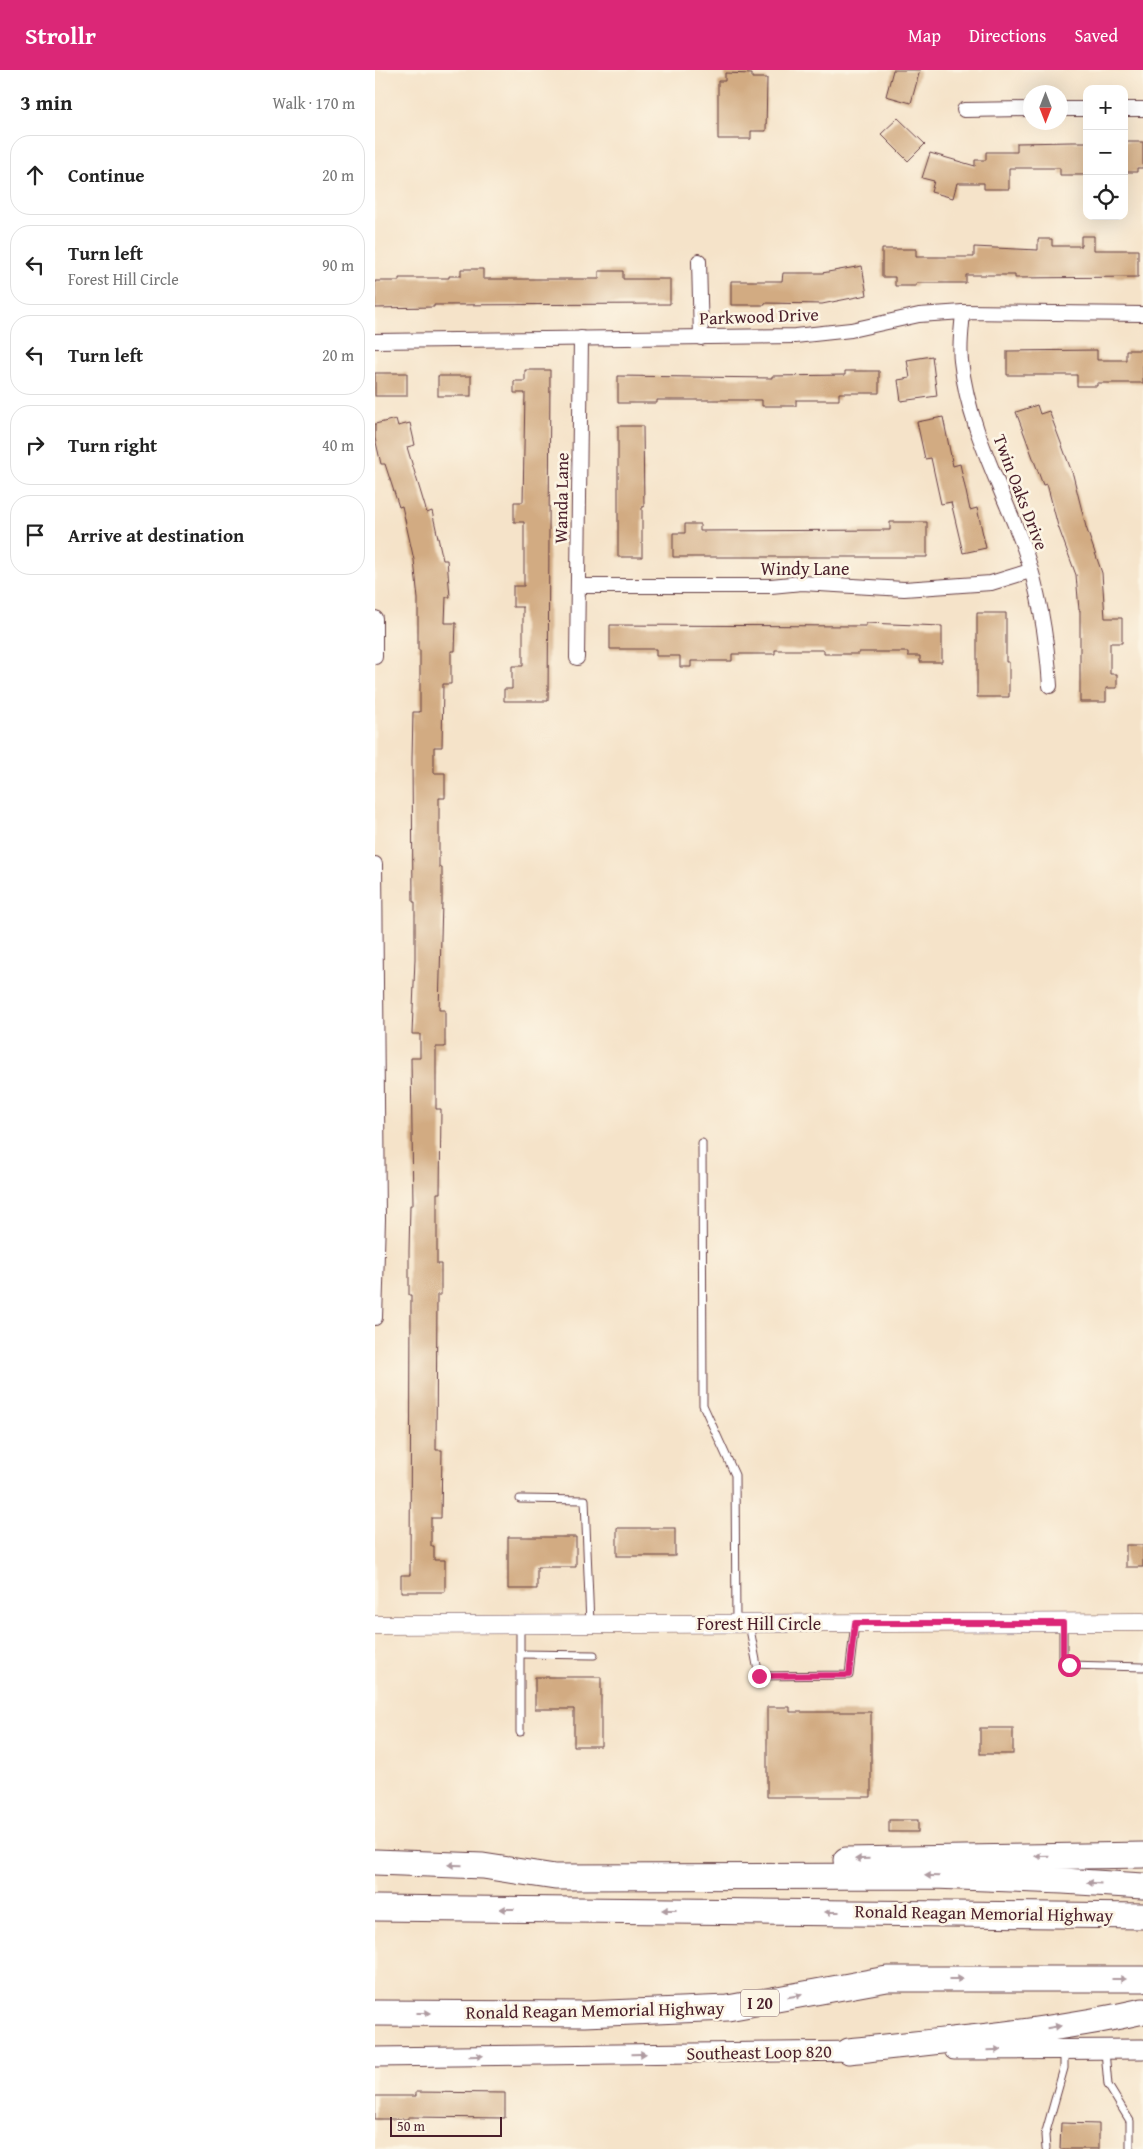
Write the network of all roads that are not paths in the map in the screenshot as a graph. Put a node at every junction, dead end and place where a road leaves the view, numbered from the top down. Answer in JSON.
{"nodes":[{"id":1,"x":1023,"y":109,"type":"edge"},
{"id":2,"x":1068,"y":109,"type":"edge"},
{"id":3,"x":1083,"y":109,"type":"edge"},
{"id":4,"x":1128,"y":109,"type":"edge"},
{"id":5,"x":1143,"y":109,"type":"edge"},
{"id":6,"x":964,"y":110,"type":"dead end"},
{"id":7,"x":699,"y":261,"type":"dead end"},
{"id":8,"x":963,"y":312,"type":"junction"},
{"id":9,"x":1143,"y":314,"type":"edge"},
{"id":10,"x":581,"y":338,"type":"junction"},
{"id":11,"x":701,"y":338,"type":"junction"},
{"id":12,"x":375,"y":341,"type":"edge"},
{"id":13,"x":1030,"y":571,"type":"junction"},
{"id":14,"x":578,"y":586,"type":"junction"},
{"id":15,"x":375,"y":618,"type":"edge"},
{"id":16,"x":375,"y":657,"type":"edge"},
{"id":17,"x":577,"y":658,"type":"dead end"},
{"id":18,"x":1050,"y":686,"type":"dead end"},
{"id":19,"x":375,"y":864,"type":"edge"},
{"id":20,"x":702,"y":1143,"type":"dead end"},
{"id":21,"x":376,"y":1219,"type":"edge"},
{"id":22,"x":375,"y":1318,"type":"edge"},
{"id":23,"x":520,"y":1499,"type":"dead end"},
{"id":24,"x":743,"y":1622,"type":"junction"},
{"id":25,"x":1143,"y":1622,"type":"edge"},
{"id":26,"x":855,"y":1623,"type":"junction"},
{"id":27,"x":1063,"y":1623,"type":"junction"},
{"id":28,"x":590,"y":1624,"type":"junction"},
{"id":29,"x":375,"y":1625,"type":"edge"},
{"id":30,"x":520,"y":1625,"type":"junction"},
{"id":31,"x":520,"y":1654,"type":"junction"},
{"id":32,"x":594,"y":1654,"type":"dead end"},
{"id":33,"x":1143,"y":1667,"type":"edge"},
{"id":34,"x":520,"y":1732,"type":"dead end"},
{"id":35,"x":1143,"y":1855,"type":"edge"},
{"id":36,"x":375,"y":1862,"type":"edge"},
{"id":37,"x":483,"y":1866,"type":"junction"},
{"id":38,"x":1143,"y":1886,"type":"edge"},
{"id":39,"x":375,"y":1908,"type":"edge"},
{"id":40,"x":1143,"y":1916,"type":"edge"},
{"id":41,"x":1143,"y":1980,"type":"edge"},
{"id":42,"x":1143,"y":2011,"type":"edge"},
{"id":43,"x":375,"y":2013,"type":"edge"},
{"id":44,"x":1064,"y":2049,"type":"junction"},
{"id":45,"x":1104,"y":2049,"type":"junction"},
{"id":46,"x":1143,"y":2049,"type":"edge"},
{"id":47,"x":849,"y":2051,"type":"junction"},
{"id":48,"x":375,"y":2057,"type":"edge"},
{"id":49,"x":1046,"y":2149,"type":"edge"},
{"id":50,"x":1130,"y":2149,"type":"edge"}],
"edges":[{"from":1,"to":6,"type":"street"},
{"from":2,"to":3,"type":"street"},
{"from":4,"to":5,"type":"street"},
{"from":7,"to":11,"type":"street"},
{"from":8,"to":9,"type":"street","name":"Parkwood Drive"},
{"from":8,"to":11,"type":"street","name":"Parkwood Drive"},
{"from":8,"to":13,"type":"street","name":"Twin Oaks Drive"},
{"from":10,"to":11,"type":"street","name":"Parkwood Drive"},
{"from":10,"to":12,"type":"street","name":"Parkwood Drive"},
{"from":10,"to":14,"type":"street","name":"Wanda Lane"},
{"from":13,"to":14,"type":"street","name":"Windy Lane"},
{"from":13,"to":18,"type":"street","name":"Twin Oaks Drive"},
{"from":14,"to":17,"type":"street","name":"Wanda Lane"},
{"from":15,"to":16,"type":"street"},
{"from":19,"to":21,"type":"street"},
{"from":20,"to":24,"type":"lane"},
{"from":21,"to":22,"type":"street"},
{"from":23,"to":28,"type":"lane"},
{"from":24,"to":26,"type":"street","name":"Forest Hill Circle"},
{"from":24,"to":26,"type":"lane"},
{"from":24,"to":28,"type":"street","name":"Forest Hill Circle"},
{"from":25,"to":27,"type":"street","name":"Forest Hill Circle"},
{"from":26,"to":27,"type":"street","name":"Forest Hill Circle"},
{"from":27,"to":33,"type":"lane"},
{"from":28,"to":30,"type":"street","name":"Forest Hill Circle"},
{"from":29,"to":30,"type":"street","name":"Forest Hill Circle"},
{"from":30,"to":31,"type":"lane"},
{"from":31,"to":32,"type":"lane"},
{"from":31,"to":34,"type":"lane"},
{"from":35,"to":37,"type":"highway","one_way":true},
{"from":37,"to":36,"type":"highway","one_way":true},
{"from":38,"to":37,"type":"highway","one_way":true},
{"from":40,"to":39,"type":"highway","name":"Ronald Reagan Memorial Highway","one_way":true},
{"from":43,"to":41,"type":"highway","name":"Ronald Reagan Memorial Highway","number":"I 20","one_way":true},
{"from":47,"to":42,"type":"highway","one_way":true},
{"from":44,"to":45,"type":"main road","name":"Southeast Loop 820"},
{"from":47,"to":44,"type":"main road","name":"Southeast Loop 820","one_way":true},
{"from":44,"to":49,"type":"lane"},
{"from":45,"to":46,"type":"main road","name":"Southeast Loop 820"},
{"from":45,"to":50,"type":"lane"},
{"from":48,"to":47,"type":"main road","name":"Southeast Loop 820","one_way":true}]}
